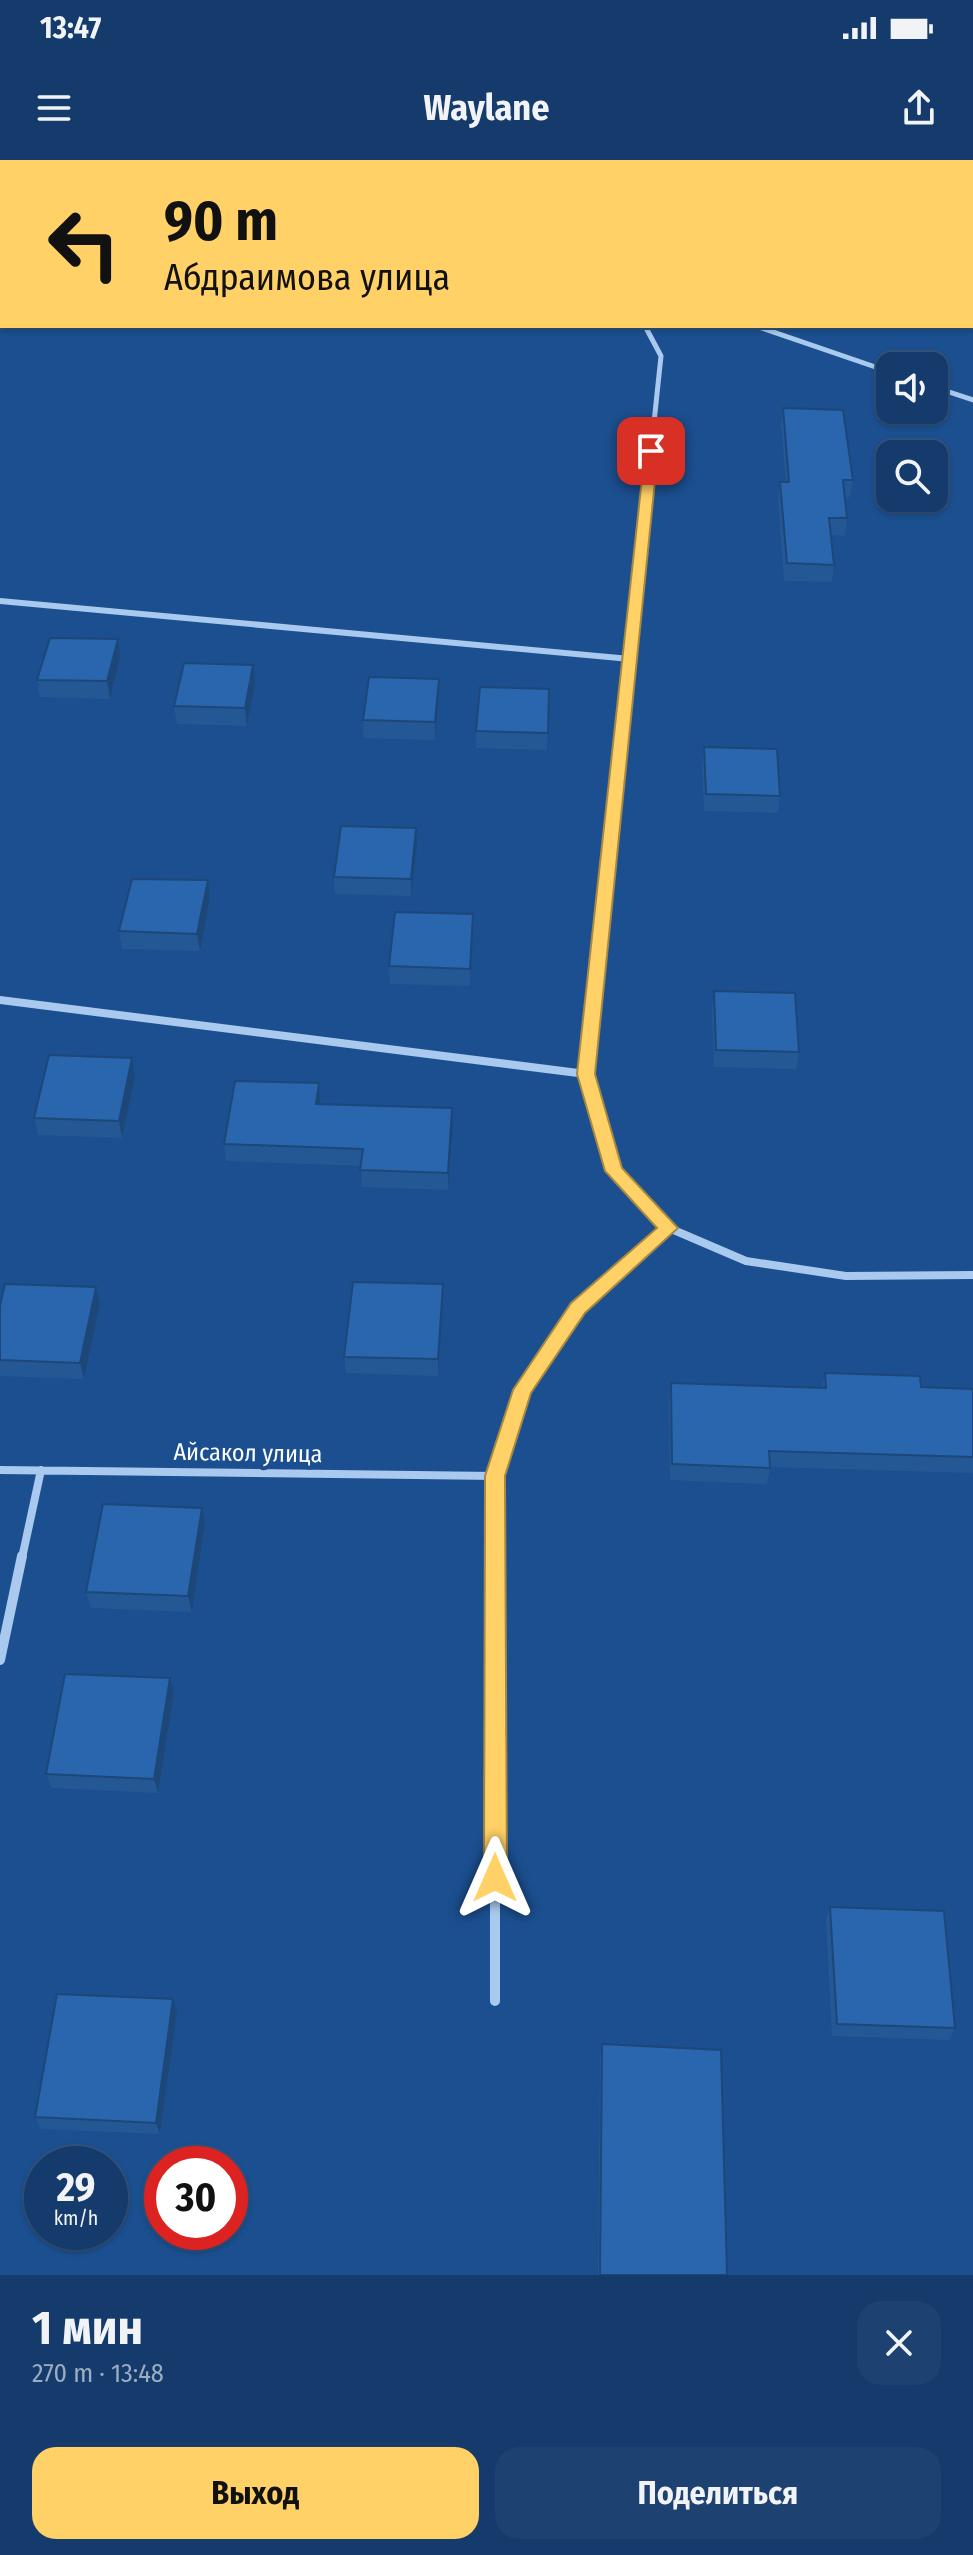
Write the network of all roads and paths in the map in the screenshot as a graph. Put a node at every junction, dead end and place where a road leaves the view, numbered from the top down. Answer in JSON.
{"nodes":[{"id":1,"x":646,"y":328,"type":"edge"},
{"id":2,"x":762,"y":328,"type":"edge"},
{"id":3,"x":876,"y":367,"type":"edge"},
{"id":4,"x":948,"y":392,"type":"edge"},
{"id":5,"x":973,"y":400,"type":"edge"},
{"id":6,"x":0,"y":601,"type":"edge"},
{"id":7,"x":630,"y":659,"type":"junction"},
{"id":8,"x":0,"y":1000,"type":"edge"},
{"id":9,"x":586,"y":1074,"type":"junction"},
{"id":10,"x":669,"y":1228,"type":"junction"},
{"id":11,"x":973,"y":1275,"type":"edge"},
{"id":12,"x":0,"y":1470,"type":"edge"},
{"id":13,"x":41,"y":1470,"type":"junction"},
{"id":14,"x":495,"y":1476,"type":"junction"},
{"id":15,"x":0,"y":1660,"type":"edge"},
{"id":16,"x":495,"y":2001,"type":"dead end"}],
"edges":[{"from":1,"to":7,"type":"street"},
{"from":2,"to":3,"type":"street"},
{"from":4,"to":5,"type":"street"},
{"from":6,"to":7,"type":"street"},
{"from":7,"to":9,"type":"street"},
{"from":8,"to":9,"type":"street"},
{"from":9,"to":10,"type":"street"},
{"from":10,"to":11,"type":"street"},
{"from":10,"to":14,"type":"street"},
{"from":12,"to":13,"type":"street","name":"Айсакол улица"},
{"from":13,"to":14,"type":"street","name":"Айсакол улица"},
{"from":13,"to":15,"type":"street"},
{"from":14,"to":16,"type":"street"}]}
